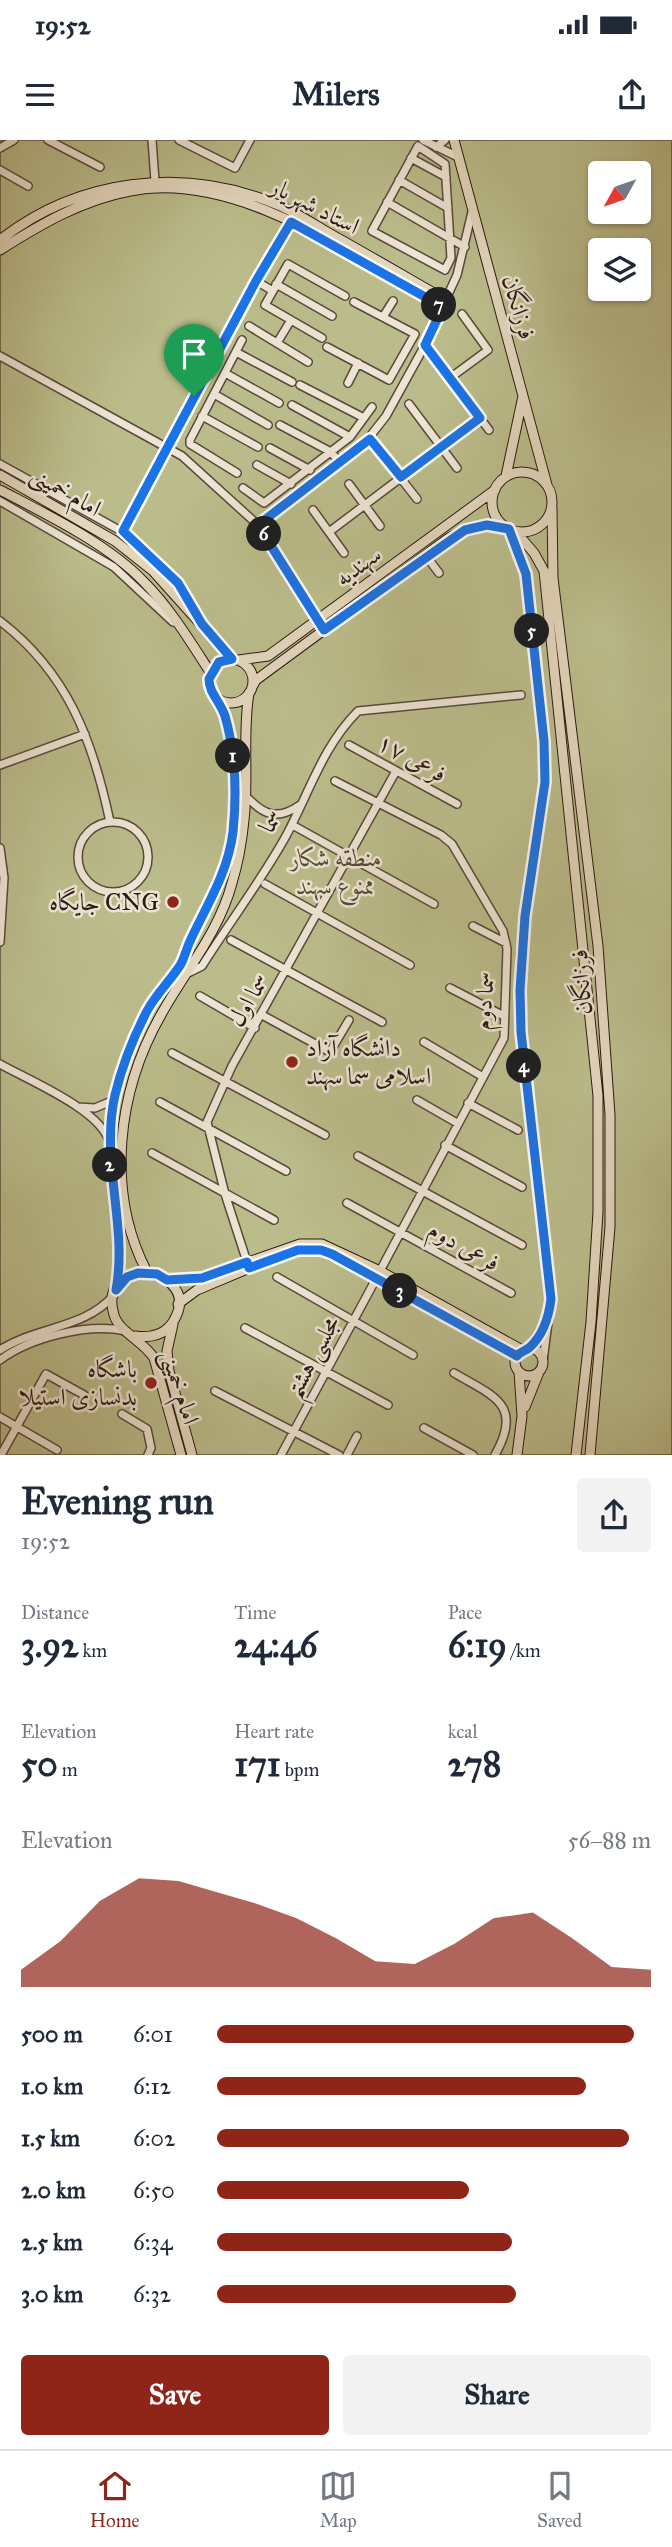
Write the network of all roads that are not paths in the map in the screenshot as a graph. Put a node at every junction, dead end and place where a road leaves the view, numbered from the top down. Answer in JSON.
{"nodes":[{"id":1,"x":14,"y":140,"type":"edge"},
{"id":2,"x":48,"y":140,"type":"edge"},
{"id":3,"x":152,"y":140,"type":"edge"},
{"id":4,"x":179,"y":140,"type":"edge"},
{"id":5,"x":424,"y":140,"type":"edge"},
{"id":6,"x":445,"y":140,"type":"edge"},
{"id":7,"x":454,"y":140,"type":"edge"},
{"id":8,"x":247,"y":141,"type":"edge"},
{"id":9,"x":436,"y":147,"type":"junction"},
{"id":10,"x":0,"y":148,"type":"edge"},
{"id":11,"x":458,"y":157,"type":"junction"},
{"id":12,"x":411,"y":158,"type":"junction"},
{"id":13,"x":100,"y":167,"type":"dead end"},
{"id":14,"x":0,"y":170,"type":"edge"},
{"id":15,"x":446,"y":177,"type":"junction"},
{"id":16,"x":399,"y":180,"type":"junction"},
{"id":17,"x":155,"y":181,"type":"junction"},
{"id":18,"x":29,"y":186,"type":"dead end"},
{"id":19,"x":387,"y":202,"type":"junction"},
{"id":20,"x":449,"y":208,"type":"junction"},
{"id":21,"x":472,"y":212,"type":"junction"},
{"id":22,"x":293,"y":218,"type":"junction"},
{"id":23,"x":450,"y":238,"type":"junction"},
{"id":24,"x":0,"y":240,"type":"edge"},
{"id":25,"x":465,"y":247,"type":"junction"},
{"id":26,"x":0,"y":250,"type":"edge"},
{"id":27,"x":256,"y":281,"type":"junction"},
{"id":28,"x":274,"y":287,"type":"junction"},
{"id":29,"x":345,"y":296,"type":"dead end"},
{"id":30,"x":393,"y":301,"type":"dead end"},
{"id":31,"x":354,"y":302,"type":"dead end"},
{"id":32,"x":444,"y":303,"type":"junction"},
{"id":33,"x":461,"y":314,"type":"dead end"},
{"id":34,"x":332,"y":316,"type":"dead end"},
{"id":35,"x":383,"y":317,"type":"junction"},
{"id":36,"x":291,"y":320,"type":"junction"},
{"id":37,"x":249,"y":326,"type":"dead end"},
{"id":38,"x":322,"y":338,"type":"dead end"},
{"id":39,"x":242,"y":340,"type":"dead end"},
{"id":40,"x":277,"y":343,"type":"junction"},
{"id":41,"x":425,"y":345,"type":"junction"},
{"id":42,"x":327,"y":347,"type":"dead end"},
{"id":43,"x":236,"y":352,"type":"junction"},
{"id":44,"x":0,"y":356,"type":"edge"},
{"id":45,"x":309,"y":362,"type":"dead end"},
{"id":46,"x":358,"y":363,"type":"junction"},
{"id":47,"x":398,"y":364,"type":"junction"},
{"id":48,"x":410,"y":371,"type":"junction"},
{"id":49,"x":225,"y":373,"type":"junction"},
{"id":50,"x":450,"y":378,"type":"junction"},
{"id":51,"x":348,"y":383,"type":"dead end"},
{"id":52,"x":524,"y":391,"type":"junction"},
{"id":53,"x":214,"y":394,"type":"junction"},
{"id":54,"x":194,"y":396,"type":"junction"},
{"id":55,"x":279,"y":403,"type":"dead end"},
{"id":56,"x":209,"y":404,"type":"junction"},
{"id":57,"x":409,"y":404,"type":"dead end"},
{"id":58,"x":292,"y":405,"type":"dead end"},
{"id":59,"x":372,"y":407,"type":"dead end"},
{"id":60,"x":202,"y":416,"type":"junction"},
{"id":61,"x":364,"y":418,"type":"junction"},
{"id":62,"x":480,"y":418,"type":"junction"},
{"id":63,"x":268,"y":425,"type":"dead end"},
{"id":64,"x":280,"y":425,"type":"dead end"},
{"id":65,"x":489,"y":430,"type":"dead end"},
{"id":66,"x":350,"y":438,"type":"junction"},
{"id":67,"x":370,"y":439,"type":"junction"},
{"id":68,"x":258,"y":447,"type":"dead end"},
{"id":69,"x":441,"y":447,"type":"junction"},
{"id":70,"x":167,"y":448,"type":"junction"},
{"id":71,"x":270,"y":448,"type":"dead end"},
{"id":72,"x":331,"y":452,"type":"junction"},
{"id":73,"x":0,"y":464,"type":"edge"},
{"id":74,"x":341,"y":464,"type":"junction"},
{"id":75,"x":257,"y":465,"type":"dead end"},
{"id":76,"x":457,"y":468,"type":"dead end"},
{"id":77,"x":310,"y":470,"type":"junction"},
{"id":78,"x":237,"y":473,"type":"dead end"},
{"id":79,"x":0,"y":475,"type":"edge"},
{"id":80,"x":401,"y":477,"type":"junction"},
{"id":81,"x":506,"y":477,"type":"junction"},
{"id":82,"x":290,"y":484,"type":"junction"},
{"id":83,"x":349,"y":484,"type":"dead end"},
{"id":84,"x":547,"y":485,"type":"junction"},
{"id":85,"x":243,"y":488,"type":"dead end"},
{"id":86,"x":0,"y":490,"type":"edge"},
{"id":87,"x":495,"y":490,"type":"junction"},
{"id":88,"x":416,"y":499,"type":"dead end"},
{"id":89,"x":0,"y":501,"type":"edge"},
{"id":90,"x":365,"y":505,"type":"junction"},
{"id":91,"x":552,"y":508,"type":"junction"},
{"id":92,"x":313,"y":510,"type":"dead end"},
{"id":93,"x":258,"y":525,"type":"junction"},
{"id":94,"x":380,"y":526,"type":"dead end"},
{"id":95,"x":509,"y":529,"type":"junction"},
{"id":96,"x":123,"y":531,"type":"junction"},
{"id":97,"x":329,"y":532,"type":"junction"},
{"id":98,"x":344,"y":553,"type":"dead end"},
{"id":99,"x":426,"y":556,"type":"junction"},
{"id":100,"x":439,"y":573,"type":"dead end"},
{"id":101,"x":317,"y":619,"type":"junction"},
{"id":102,"x":0,"y":621,"type":"edge"},
{"id":103,"x":202,"y":624,"type":"junction"},
{"id":104,"x":324,"y":630,"type":"junction"},
{"id":105,"x":183,"y":631,"type":"junction"},
{"id":106,"x":236,"y":660,"type":"junction"},
{"id":107,"x":210,"y":672,"type":"junction"},
{"id":108,"x":250,"y":690,"type":"junction"},
{"id":109,"x":521,"y":695,"type":"dead end"},
{"id":110,"x":220,"y":700,"type":"junction"},
{"id":111,"x":85,"y":734,"type":"junction"},
{"id":112,"x":349,"y":746,"type":"dead end"},
{"id":113,"x":0,"y":765,"type":"edge"},
{"id":114,"x":396,"y":771,"type":"junction"},
{"id":115,"x":335,"y":781,"type":"dead end"},
{"id":116,"x":245,"y":795,"type":"junction"},
{"id":117,"x":379,"y":803,"type":"junction"},
{"id":118,"x":457,"y":804,"type":"dead end"},
{"id":119,"x":300,"y":805,"type":"junction"},
{"id":120,"x":110,"y":822,"type":"junction"},
{"id":121,"x":296,"y":827,"type":"dead end"},
{"id":122,"x":0,"y":848,"type":"edge"},
{"id":123,"x":349,"y":858,"type":"junction"},
{"id":124,"x":265,"y":884,"type":"dead end"},
{"id":125,"x":434,"y":904,"type":"dead end"},
{"id":126,"x":318,"y":914,"type":"junction"},
{"id":127,"x":473,"y":926,"type":"dead end"},
{"id":128,"x":231,"y":940,"type":"dead end"},
{"id":129,"x":0,"y":942,"type":"edge"},
{"id":130,"x":506,"y":943,"type":"junction"},
{"id":131,"x":410,"y":965,"type":"dead end"},
{"id":132,"x":286,"y":971,"type":"junction"},
{"id":133,"x":190,"y":972,"type":"junction"},
{"id":134,"x":450,"y":988,"type":"dead end"},
{"id":135,"x":200,"y":996,"type":"dead end"},
{"id":136,"x":262,"y":1015,"type":"junction"},
{"id":137,"x":504,"y":1016,"type":"junction"},
{"id":138,"x":349,"y":1020,"type":"dead end"},
{"id":139,"x":382,"y":1022,"type":"dead end"},
{"id":140,"x":255,"y":1028,"type":"junction"},
{"id":141,"x":424,"y":1042,"type":"dead end"},
{"id":142,"x":172,"y":1053,"type":"dead end"},
{"id":143,"x":0,"y":1064,"type":"edge"},
{"id":144,"x":482,"y":1077,"type":"junction"},
{"id":145,"x":225,"y":1080,"type":"junction"},
{"id":146,"x":114,"y":1100,"type":"junction"},
{"id":147,"x":416,"y":1100,"type":"dead end"},
{"id":148,"x":160,"y":1102,"type":"dead end"},
{"id":149,"x":468,"y":1102,"type":"junction"},
{"id":150,"x":77,"y":1107,"type":"junction"},
{"id":151,"x":457,"y":1123,"type":"junction"},
{"id":152,"x":207,"y":1129,"type":"junction"},
{"id":153,"x":518,"y":1130,"type":"dead end"},
{"id":154,"x":325,"y":1135,"type":"dead end"},
{"id":155,"x":110,"y":1142,"type":"junction"},
{"id":156,"x":446,"y":1145,"type":"junction"},
{"id":157,"x":152,"y":1153,"type":"dead end"},
{"id":158,"x":358,"y":1156,"type":"dead end"},
{"id":159,"x":286,"y":1171,"type":"dead end"},
{"id":160,"x":522,"y":1186,"type":"dead end"},
{"id":161,"x":422,"y":1190,"type":"junction"},
{"id":162,"x":225,"y":1194,"type":"junction"},
{"id":163,"x":347,"y":1203,"type":"dead end"},
{"id":164,"x":274,"y":1220,"type":"dead end"},
{"id":165,"x":400,"y":1232,"type":"junction"},
{"id":166,"x":522,"y":1245,"type":"dead end"},
{"id":167,"x":248,"y":1265,"type":"junction"},
{"id":168,"x":147,"y":1272,"type":"junction"},
{"id":169,"x":378,"y":1274,"type":"junction"},
{"id":170,"x":277,"y":1278,"type":"dead end"},
{"id":171,"x":167,"y":1280,"type":"junction"},
{"id":172,"x":115,"y":1292,"type":"junction"},
{"id":173,"x":511,"y":1293,"type":"dead end"},
{"id":174,"x":178,"y":1304,"type":"junction"},
{"id":175,"x":549,"y":1315,"type":"junction"},
{"id":176,"x":174,"y":1321,"type":"junction"},
{"id":177,"x":353,"y":1321,"type":"junction"},
{"id":178,"x":245,"y":1328,"type":"dead end"},
{"id":179,"x":126,"y":1331,"type":"junction"},
{"id":180,"x":135,"y":1336,"type":"junction"},
{"id":181,"x":0,"y":1350,"type":"edge"},
{"id":182,"x":523,"y":1352,"type":"junction"},
{"id":183,"x":413,"y":1354,"type":"dead end"},
{"id":184,"x":0,"y":1360,"type":"edge"},
{"id":185,"x":543,"y":1361,"type":"junction"},
{"id":186,"x":326,"y":1372,"type":"junction"},
{"id":187,"x":519,"y":1372,"type":"junction"},
{"id":188,"x":539,"y":1372,"type":"junction"},
{"id":189,"x":454,"y":1373,"type":"dead end"},
{"id":190,"x":215,"y":1391,"type":"dead end"},
{"id":191,"x":84,"y":1395,"type":"dead end"},
{"id":192,"x":388,"y":1405,"type":"dead end"},
{"id":193,"x":122,"y":1414,"type":"dead end"},
{"id":194,"x":522,"y":1416,"type":"junction"},
{"id":195,"x":0,"y":1417,"type":"edge"},
{"id":196,"x":17,"y":1427,"type":"junction"},
{"id":197,"x":424,"y":1429,"type":"dead end"},
{"id":198,"x":295,"y":1432,"type":"junction"},
{"id":199,"x":358,"y":1436,"type":"dead end"},
{"id":200,"x":57,"y":1450,"type":"dead end"},
{"id":201,"x":1,"y":1455,"type":"edge"},
{"id":202,"x":148,"y":1455,"type":"edge"},
{"id":203,"x":181,"y":1455,"type":"edge"},
{"id":204,"x":191,"y":1455,"type":"edge"},
{"id":205,"x":281,"y":1455,"type":"edge"},
{"id":206,"x":339,"y":1455,"type":"edge"},
{"id":207,"x":347,"y":1455,"type":"edge"},
{"id":208,"x":473,"y":1455,"type":"edge"},
{"id":209,"x":495,"y":1455,"type":"edge"},
{"id":210,"x":517,"y":1455,"type":"edge"},
{"id":211,"x":576,"y":1455,"type":"edge"},
{"id":212,"x":590,"y":1455,"type":"edge"}],
"edges":[{"from":1,"to":10,"type":"street"},
{"from":2,"to":13,"type":"street"},
{"from":3,"to":17,"type":"street"},
{"from":4,"to":8,"type":"street"},
{"from":5,"to":9,"type":"street"},
{"from":6,"to":9,"type":"street"},
{"from":7,"to":11,"type":"main road","name":"فرزانگان"},
{"from":9,"to":11,"type":"street"},
{"from":11,"to":21,"type":"main road","name":"فرزانگان"},
{"from":12,"to":15,"type":"street"},
{"from":12,"to":15,"type":"street"},
{"from":12,"to":16,"type":"street"},
{"from":14,"to":18,"type":"street"},
{"from":15,"to":20,"type":"street"},
{"from":16,"to":19,"type":"street"},
{"from":16,"to":20,"type":"street"},
{"from":17,"to":22,"type":"main road","name":"استاد شهریار"},
{"from":17,"to":24,"type":"main road","name":"استاد شهریار"},
{"from":19,"to":23,"type":"street"},
{"from":19,"to":23,"type":"street"},
{"from":20,"to":23,"type":"street"},
{"from":21,"to":25,"type":"street"},
{"from":21,"to":52,"type":"main road","name":"فرزانگان"},
{"from":22,"to":26,"type":"main road","name":"استاد شهریار"},
{"from":22,"to":27,"type":"street"},
{"from":22,"to":32,"type":"main road","name":"استاد شهریار"},
{"from":23,"to":25,"type":"street"},
{"from":25,"to":32,"type":"street"},
{"from":27,"to":28,"type":"street"},
{"from":27,"to":54,"type":"street"},
{"from":28,"to":29,"type":"street"},
{"from":28,"to":34,"type":"street"},
{"from":28,"to":36,"type":"street"},
{"from":30,"to":35,"type":"street"},
{"from":31,"to":35,"type":"street"},
{"from":32,"to":41,"type":"street"},
{"from":33,"to":50,"type":"street"},
{"from":35,"to":47,"type":"street"},
{"from":36,"to":38,"type":"street"},
{"from":36,"to":40,"type":"street"},
{"from":37,"to":40,"type":"street"},
{"from":39,"to":43,"type":"street"},
{"from":40,"to":45,"type":"street"},
{"from":41,"to":48,"type":"street"},
{"from":41,"to":50,"type":"street"},
{"from":42,"to":46,"type":"street"},
{"from":43,"to":49,"type":"street"},
{"from":43,"to":61,"type":"street"},
{"from":44,"to":70,"type":"street"},
{"from":46,"to":47,"type":"street"},
{"from":46,"to":51,"type":"street"},
{"from":47,"to":48,"type":"street"},
{"from":48,"to":67,"type":"street"},
{"from":49,"to":53,"type":"street"},
{"from":49,"to":55,"type":"street"},
{"from":50,"to":62,"type":"street"},
{"from":52,"to":81,"type":"main road"},
{"from":52,"to":84,"type":"main road","name":"فرزانگان"},
{"from":53,"to":56,"type":"street"},
{"from":53,"to":63,"type":"street"},
{"from":54,"to":56,"type":"street"},
{"from":54,"to":70,"type":"street"},
{"from":56,"to":60,"type":"street"},
{"from":57,"to":69,"type":"street"},
{"from":58,"to":66,"type":"street"},
{"from":59,"to":61,"type":"street"},
{"from":60,"to":68,"type":"street"},
{"from":60,"to":78,"type":"street"},
{"from":61,"to":66,"type":"street"},
{"from":62,"to":65,"type":"street"},
{"from":62,"to":69,"type":"street"},
{"from":64,"to":72,"type":"street"},
{"from":66,"to":72,"type":"street"},
{"from":67,"to":74,"type":"street"},
{"from":67,"to":80,"type":"street"},
{"from":69,"to":76,"type":"street"},
{"from":69,"to":80,"type":"street"},
{"from":70,"to":93,"type":"street"},
{"from":70,"to":96,"type":"street"},
{"from":71,"to":77,"type":"street"},
{"from":72,"to":74,"type":"street"},
{"from":72,"to":77,"type":"street"},
{"from":73,"to":96,"type":"street"},
{"from":74,"to":93,"type":"street"},
{"from":75,"to":82,"type":"street"},
{"from":77,"to":82,"type":"street"},
{"from":79,"to":103,"type":"main road","name":"امام خمینی"},
{"from":80,"to":88,"type":"street"},
{"from":80,"to":90,"type":"street"},
{"from":81,"to":84,"type":"main road"},
{"from":81,"to":87,"type":"main road"},
{"from":82,"to":85,"type":"street"},
{"from":83,"to":90,"type":"street"},
{"from":84,"to":91,"type":"main road"},
{"from":86,"to":105,"type":"main road","name":"امام خمینی"},
{"from":87,"to":95,"type":"main road"},
{"from":87,"to":101,"type":"main road","name":"سهندیه"},
{"from":89,"to":105,"type":"street"},
{"from":90,"to":94,"type":"street"},
{"from":90,"to":97,"type":"street"},
{"from":91,"to":95,"type":"main road"},
{"from":91,"to":212,"type":"main road","name":"فرزانگان"},
{"from":92,"to":97,"type":"street"},
{"from":93,"to":101,"type":"street"},
{"from":95,"to":99,"type":"main road","name":"سهندیه"},
{"from":95,"to":175,"type":"street"},
{"from":95,"to":211,"type":"main road","name":"فرزانگان"},
{"from":96,"to":103,"type":"street"},
{"from":97,"to":98,"type":"street"},
{"from":99,"to":100,"type":"street"},
{"from":99,"to":104,"type":"main road","name":"سهندیه"},
{"from":101,"to":104,"type":"main road"},
{"from":101,"to":106,"type":"main road","name":"سهندیه"},
{"from":102,"to":111,"type":"street"},
{"from":103,"to":106,"type":"main road","name":"امام خمینی"},
{"from":104,"to":108,"type":"main road","name":"سهندیه"},
{"from":105,"to":107,"type":"main road","name":"امام خمینی"},
{"from":106,"to":107,"type":"main road"},
{"from":106,"to":108,"type":"main road"},
{"from":107,"to":110,"type":"main road"},
{"from":108,"to":110,"type":"main road"},
{"from":108,"to":116,"type":"main road"},
{"from":109,"to":119,"type":"street","name":"سما"},
{"from":110,"to":146,"type":"main road"},
{"from":111,"to":113,"type":"street"},
{"from":111,"to":120,"type":"street"},
{"from":112,"to":114,"type":"street","name":"فرعی ۱۷"},
{"from":114,"to":117,"type":"street","name":"سما اول"},
{"from":114,"to":118,"type":"street","name":"فرعی ۱۷"},
{"from":115,"to":117,"type":"street","name":"سما دوم"},
{"from":116,"to":119,"type":"street"},
{"from":116,"to":133,"type":"main road"},
{"from":117,"to":123,"type":"street","name":"سما اول"},
{"from":117,"to":130,"type":"street","name":"سما دوم"},
{"from":119,"to":133,"type":"street","name":"سما"},
{"from":120,"to":120,"type":"street"},
{"from":121,"to":123,"type":"street"},
{"from":122,"to":129,"type":"street"},
{"from":123,"to":125,"type":"street"},
{"from":123,"to":126,"type":"street","name":"سما اول"},
{"from":124,"to":126,"type":"street"},
{"from":126,"to":131,"type":"street"},
{"from":126,"to":132,"type":"street","name":"سما اول"},
{"from":127,"to":130,"type":"street"},
{"from":128,"to":132,"type":"street"},
{"from":130,"to":137,"type":"street","name":"سما دوم"},
{"from":132,"to":136,"type":"street","name":"سما اول"},
{"from":132,"to":139,"type":"street"},
{"from":133,"to":168,"type":"main road"},
{"from":134,"to":137,"type":"street"},
{"from":135,"to":140,"type":"street"},
{"from":136,"to":138,"type":"street"},
{"from":136,"to":140,"type":"street","name":"سما اول"},
{"from":137,"to":144,"type":"street","name":"سما دوم"},
{"from":140,"to":145,"type":"street","name":"سما اول"},
{"from":141,"to":144,"type":"street"},
{"from":142,"to":145,"type":"street"},
{"from":143,"to":150,"type":"street"},
{"from":144,"to":149,"type":"street","name":"سما دوم"},
{"from":145,"to":152,"type":"street","name":"سما اول"},
{"from":145,"to":154,"type":"street"},
{"from":146,"to":150,"type":"street"},
{"from":146,"to":155,"type":"main road"},
{"from":147,"to":151,"type":"street"},
{"from":148,"to":152,"type":"street"},
{"from":149,"to":151,"type":"street","name":"سما دوم"},
{"from":149,"to":153,"type":"street"},
{"from":150,"to":155,"type":"street"},
{"from":151,"to":156,"type":"street","name":"سما دوم"},
{"from":152,"to":159,"type":"street"},
{"from":152,"to":162,"type":"street"},
{"from":155,"to":172,"type":"main road"},
{"from":156,"to":160,"type":"street"},
{"from":156,"to":161,"type":"street","name":"سما دوم"},
{"from":157,"to":162,"type":"street"},
{"from":158,"to":161,"type":"street"},
{"from":161,"to":165,"type":"street","name":"سما دوم"},
{"from":161,"to":166,"type":"street"},
{"from":162,"to":164,"type":"street"},
{"from":162,"to":167,"type":"street"},
{"from":163,"to":165,"type":"street","name":"فرعی دوم"},
{"from":165,"to":169,"type":"street","name":"سما دوم"},
{"from":165,"to":173,"type":"street","name":"فرعی دوم"},
{"from":167,"to":169,"type":"main road"},
{"from":167,"to":171,"type":"main road"},
{"from":167,"to":174,"type":"main road"},
{"from":168,"to":171,"type":"main road"},
{"from":168,"to":172,"type":"main road"},
{"from":169,"to":177,"type":"street","name":"مجلسی هشتم"},
{"from":169,"to":182,"type":"main road"},
{"from":170,"to":177,"type":"street"},
{"from":171,"to":174,"type":"main road"},
{"from":172,"to":179,"type":"main road"},
{"from":172,"to":181,"type":"street"},
{"from":174,"to":176,"type":"main road"},
{"from":175,"to":182,"type":"street"},
{"from":175,"to":185,"type":"street"},
{"from":176,"to":180,"type":"main road"},
{"from":176,"to":204,"type":"main road","name":"امام خمینی"},
{"from":177,"to":183,"type":"street"},
{"from":177,"to":186,"type":"street","name":"مجلسی هشتم"},
{"from":178,"to":186,"type":"street"},
{"from":179,"to":180,"type":"main road"},
{"from":179,"to":184,"type":"street"},
{"from":180,"to":203,"type":"main road","name":"امام خمینی"},
{"from":182,"to":185,"type":"main road"},
{"from":182,"to":187,"type":"main road"},
{"from":185,"to":188,"type":"main road"},
{"from":186,"to":192,"type":"street"},
{"from":186,"to":198,"type":"street","name":"مجلسی هشتم"},
{"from":187,"to":188,"type":"main road"},
{"from":187,"to":194,"type":"main road"},
{"from":188,"to":194,"type":"main road"},
{"from":189,"to":209,"type":"street"},
{"from":190,"to":198,"type":"street"},
{"from":191,"to":196,"type":"street"},
{"from":193,"to":202,"type":"street"},
{"from":194,"to":210,"type":"main road"},
{"from":195,"to":196,"type":"street"},
{"from":196,"to":200,"type":"street"},
{"from":196,"to":201,"type":"street"},
{"from":197,"to":208,"type":"street"},
{"from":198,"to":205,"type":"street","name":"مجلسی هشتم"},
{"from":198,"to":206,"type":"street"},
{"from":199,"to":207,"type":"street"}]}
